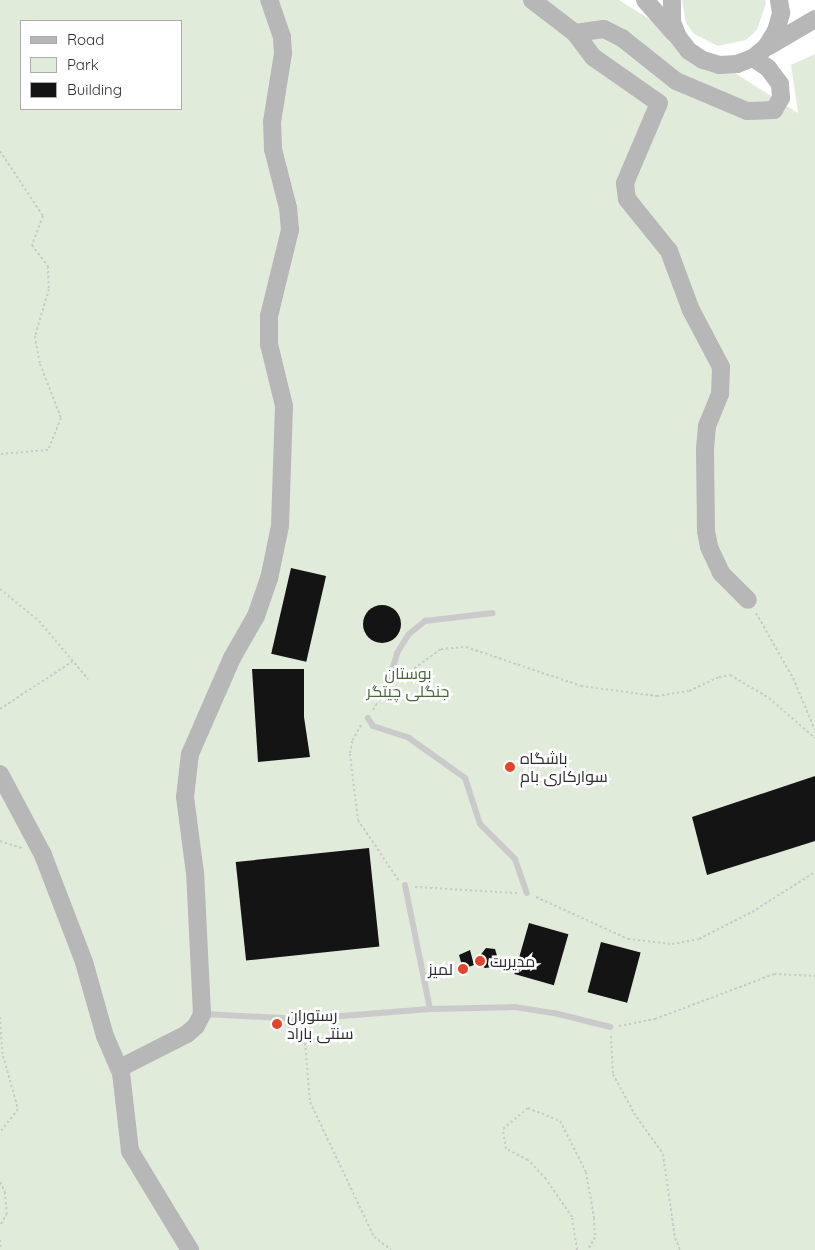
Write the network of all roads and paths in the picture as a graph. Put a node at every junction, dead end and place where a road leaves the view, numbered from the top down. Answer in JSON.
{"nodes":[{"id":1,"x":269,"y":0,"type":"edge"},
{"id":2,"x":532,"y":0,"type":"edge"},
{"id":3,"x":645,"y":0,"type":"edge"},
{"id":4,"x":672,"y":0,"type":"edge"},
{"id":5,"x":779,"y":0,"type":"edge"},
{"id":6,"x":815,"y":19,"type":"edge"},
{"id":7,"x":575,"y":33,"type":"junction"},
{"id":8,"x":678,"y":37,"type":"junction"},
{"id":9,"x":759,"y":53,"type":"junction"},
{"id":10,"x":0,"y":151,"type":"edge"},
{"id":11,"x":0,"y":454,"type":"edge"},
{"id":12,"x":0,"y":589,"type":"edge"},
{"id":13,"x":748,"y":600,"type":"joint"},
{"id":14,"x":493,"y":613,"type":"dead end"},
{"id":15,"x":73,"y":661,"type":"junction"},
{"id":16,"x":88,"y":679,"type":"dead end"},
{"id":17,"x":386,"y":690,"type":"junction"},
{"id":18,"x":0,"y":709,"type":"edge"},
{"id":19,"x":368,"y":718,"type":"junction"},
{"id":20,"x":815,"y":730,"type":"edge"},
{"id":21,"x":815,"y":738,"type":"edge"},
{"id":22,"x":0,"y":774,"type":"edge"},
{"id":23,"x":815,"y":872,"type":"edge"},
{"id":24,"x":405,"y":885,"type":"junction"},
{"id":25,"x":527,"y":893,"type":"junction"},
{"id":26,"x":815,"y":976,"type":"edge"},
{"id":27,"x":430,"y":1009,"type":"junction"},
{"id":28,"x":202,"y":1014,"type":"junction"},
{"id":29,"x":0,"y":1017,"type":"edge"},
{"id":30,"x":304,"y":1018,"type":"junction"},
{"id":31,"x":610,"y":1027,"type":"junction"},
{"id":32,"x":120,"y":1068,"type":"junction"},
{"id":33,"x":0,"y":1132,"type":"edge"},
{"id":34,"x":0,"y":1182,"type":"edge"},
{"id":35,"x":0,"y":1226,"type":"edge"},
{"id":36,"x":0,"y":1240,"type":"edge"},
{"id":37,"x":0,"y":1250,"type":"edge"},
{"id":38,"x":190,"y":1250,"type":"edge"},
{"id":39,"x":391,"y":1250,"type":"edge"},
{"id":40,"x":577,"y":1250,"type":"edge"},
{"id":41,"x":588,"y":1250,"type":"edge"},
{"id":42,"x":680,"y":1250,"type":"edge"}],
"edges":[{"from":1,"to":28,"type":"street"},
{"from":2,"to":7,"type":"street"},
{"from":3,"to":8,"type":"street"},
{"from":4,"to":8,"type":"street"},
{"from":5,"to":9,"type":"street"},
{"from":6,"to":9,"type":"street"},
{"from":7,"to":9,"type":"street"},
{"from":7,"to":13,"type":"street"},
{"from":8,"to":9,"type":"street"},
{"from":10,"to":11,"type":"path"},
{"from":12,"to":15,"type":"path"},
{"from":13,"to":20,"type":"path"},
{"from":14,"to":17,"type":"lane"},
{"from":15,"to":16,"type":"path"},
{"from":15,"to":18,"type":"path"},
{"from":17,"to":19,"type":"path"},
{"from":17,"to":21,"type":"path"},
{"from":19,"to":24,"type":"path"},
{"from":19,"to":25,"type":"lane"},
{"from":22,"to":32,"type":"street"},
{"from":23,"to":25,"type":"path"},
{"from":24,"to":25,"type":"path"},
{"from":24,"to":27,"type":"lane"},
{"from":26,"to":31,"type":"path"},
{"from":27,"to":30,"type":"lane"},
{"from":27,"to":31,"type":"lane"},
{"from":28,"to":30,"type":"lane"},
{"from":28,"to":32,"type":"street"},
{"from":29,"to":33,"type":"path"},
{"from":30,"to":39,"type":"path"},
{"from":31,"to":42,"type":"path"},
{"from":32,"to":38,"type":"street"},
{"from":34,"to":35,"type":"path"},
{"from":36,"to":37,"type":"path"},
{"from":40,"to":41,"type":"path"}]}
